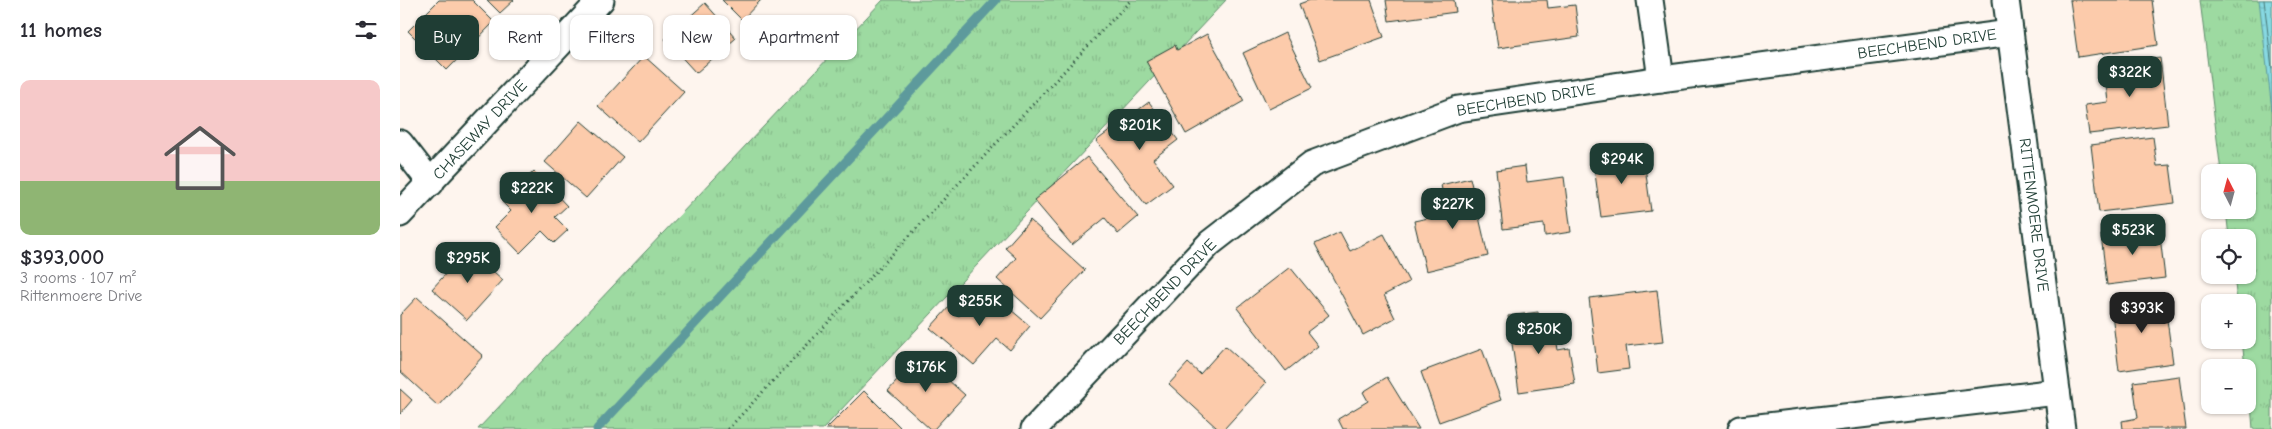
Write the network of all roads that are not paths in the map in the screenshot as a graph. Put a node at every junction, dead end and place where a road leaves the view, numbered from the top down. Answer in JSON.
{"nodes":[{"id":1,"x":601,"y":0,"type":"edge"},
{"id":2,"x":1650,"y":0,"type":"edge"},
{"id":3,"x":2006,"y":0,"type":"edge"},
{"id":4,"x":2010,"y":32,"type":"junction"},
{"id":5,"x":1661,"y":79,"type":"junction"},
{"id":6,"x":400,"y":143,"type":"edge"},
{"id":7,"x":431,"y":183,"type":"junction"},
{"id":8,"x":400,"y":214,"type":"edge"},
{"id":9,"x":2057,"y":392,"type":"junction"},
{"id":10,"x":1034,"y":429,"type":"edge"},
{"id":11,"x":1741,"y":429,"type":"edge"},
{"id":12,"x":2062,"y":429,"type":"edge"}],
"edges":[{"from":1,"to":7,"type":"street","name":"CHASEWAY DRIVE"},
{"from":2,"to":5,"type":"street"},
{"from":3,"to":4,"type":"street","name":"RITTENMOERE DRIVE"},
{"from":4,"to":5,"type":"street","name":"BEECHBEND DRIVE"},
{"from":4,"to":9,"type":"street","name":"RITTENMOERE DRIVE"},
{"from":5,"to":10,"type":"street","name":"BEECHBEND DRIVE"},
{"from":6,"to":7,"type":"street"},
{"from":7,"to":8,"type":"street","name":"CHASEWAY DRIVE"},
{"from":9,"to":11,"type":"street"},
{"from":9,"to":12,"type":"street","name":"RITTENMOERE DRIVE"}]}
